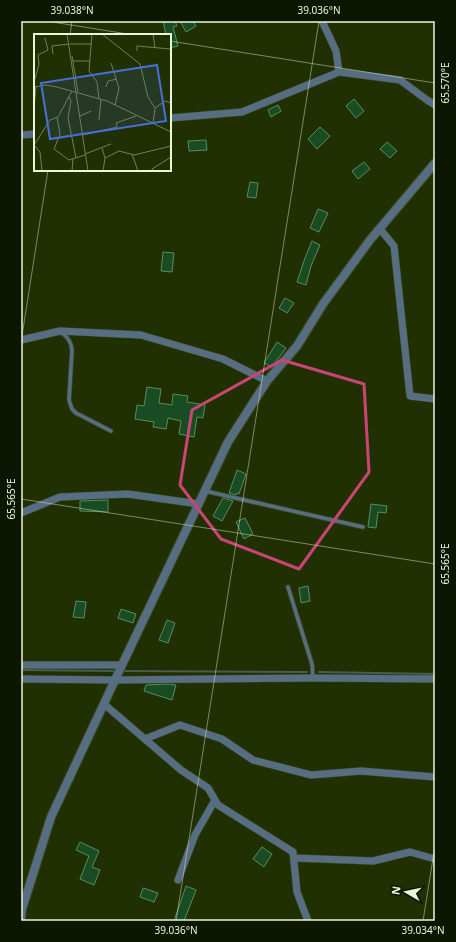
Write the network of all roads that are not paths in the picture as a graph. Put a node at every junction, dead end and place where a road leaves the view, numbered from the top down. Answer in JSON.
{"nodes":[{"id":1,"x":322,"y":21,"type":"edge"},
{"id":2,"x":339,"y":72,"type":"junction"},
{"id":3,"x":435,"y":104,"type":"edge"},
{"id":4,"x":171,"y":118,"type":"edge"},
{"id":5,"x":34,"y":134,"type":"edge"},
{"id":6,"x":21,"y":135,"type":"edge"},
{"id":7,"x":435,"y":164,"type":"edge"},
{"id":8,"x":380,"y":229,"type":"junction"},
{"id":9,"x":60,"y":331,"type":"junction"},
{"id":10,"x":21,"y":340,"type":"edge"},
{"id":11,"x":267,"y":381,"type":"junction"},
{"id":12,"x":435,"y":399,"type":"edge"},
{"id":13,"x":111,"y":431,"type":"dead end"},
{"id":14,"x":205,"y":491,"type":"junction"},
{"id":15,"x":199,"y":504,"type":"junction"},
{"id":16,"x":21,"y":513,"type":"edge"},
{"id":17,"x":363,"y":527,"type":"dead end"},
{"id":18,"x":288,"y":586,"type":"dead end"},
{"id":19,"x":21,"y":665,"type":"edge"},
{"id":20,"x":122,"y":665,"type":"junction"},
{"id":21,"x":116,"y":678,"type":"junction"},
{"id":22,"x":313,"y":678,"type":"junction"},
{"id":23,"x":21,"y":679,"type":"edge"},
{"id":24,"x":435,"y":679,"type":"edge"},
{"id":25,"x":104,"y":704,"type":"junction"},
{"id":26,"x":144,"y":739,"type":"junction"},
{"id":27,"x":435,"y":777,"type":"edge"},
{"id":28,"x":215,"y":800,"type":"junction"},
{"id":29,"x":294,"y":858,"type":"junction"},
{"id":30,"x":435,"y":859,"type":"edge"},
{"id":31,"x":178,"y":880,"type":"dead end"},
{"id":32,"x":21,"y":918,"type":"edge"},
{"id":33,"x":308,"y":921,"type":"edge"}],
"edges":[{"from":1,"to":2,"type":"street"},
{"from":2,"to":3,"type":"street"},
{"from":2,"to":4,"type":"street"},
{"from":5,"to":6,"type":"street"},
{"from":7,"to":8,"type":"street"},
{"from":8,"to":11,"type":"street"},
{"from":8,"to":12,"type":"street"},
{"from":9,"to":10,"type":"street"},
{"from":9,"to":11,"type":"street"},
{"from":9,"to":13,"type":"lane"},
{"from":11,"to":14,"type":"street"},
{"from":14,"to":15,"type":"street"},
{"from":14,"to":17,"type":"lane"},
{"from":15,"to":16,"type":"street"},
{"from":15,"to":20,"type":"street"},
{"from":18,"to":22,"type":"lane"},
{"from":19,"to":20,"type":"street"},
{"from":20,"to":21,"type":"street"},
{"from":21,"to":22,"type":"street"},
{"from":21,"to":23,"type":"street"},
{"from":21,"to":25,"type":"street"},
{"from":22,"to":24,"type":"street"},
{"from":25,"to":26,"type":"street"},
{"from":25,"to":32,"type":"street"},
{"from":26,"to":27,"type":"street"},
{"from":26,"to":28,"type":"street"},
{"from":28,"to":29,"type":"street"},
{"from":28,"to":31,"type":"street"},
{"from":29,"to":30,"type":"street"},
{"from":29,"to":33,"type":"street"}]}
